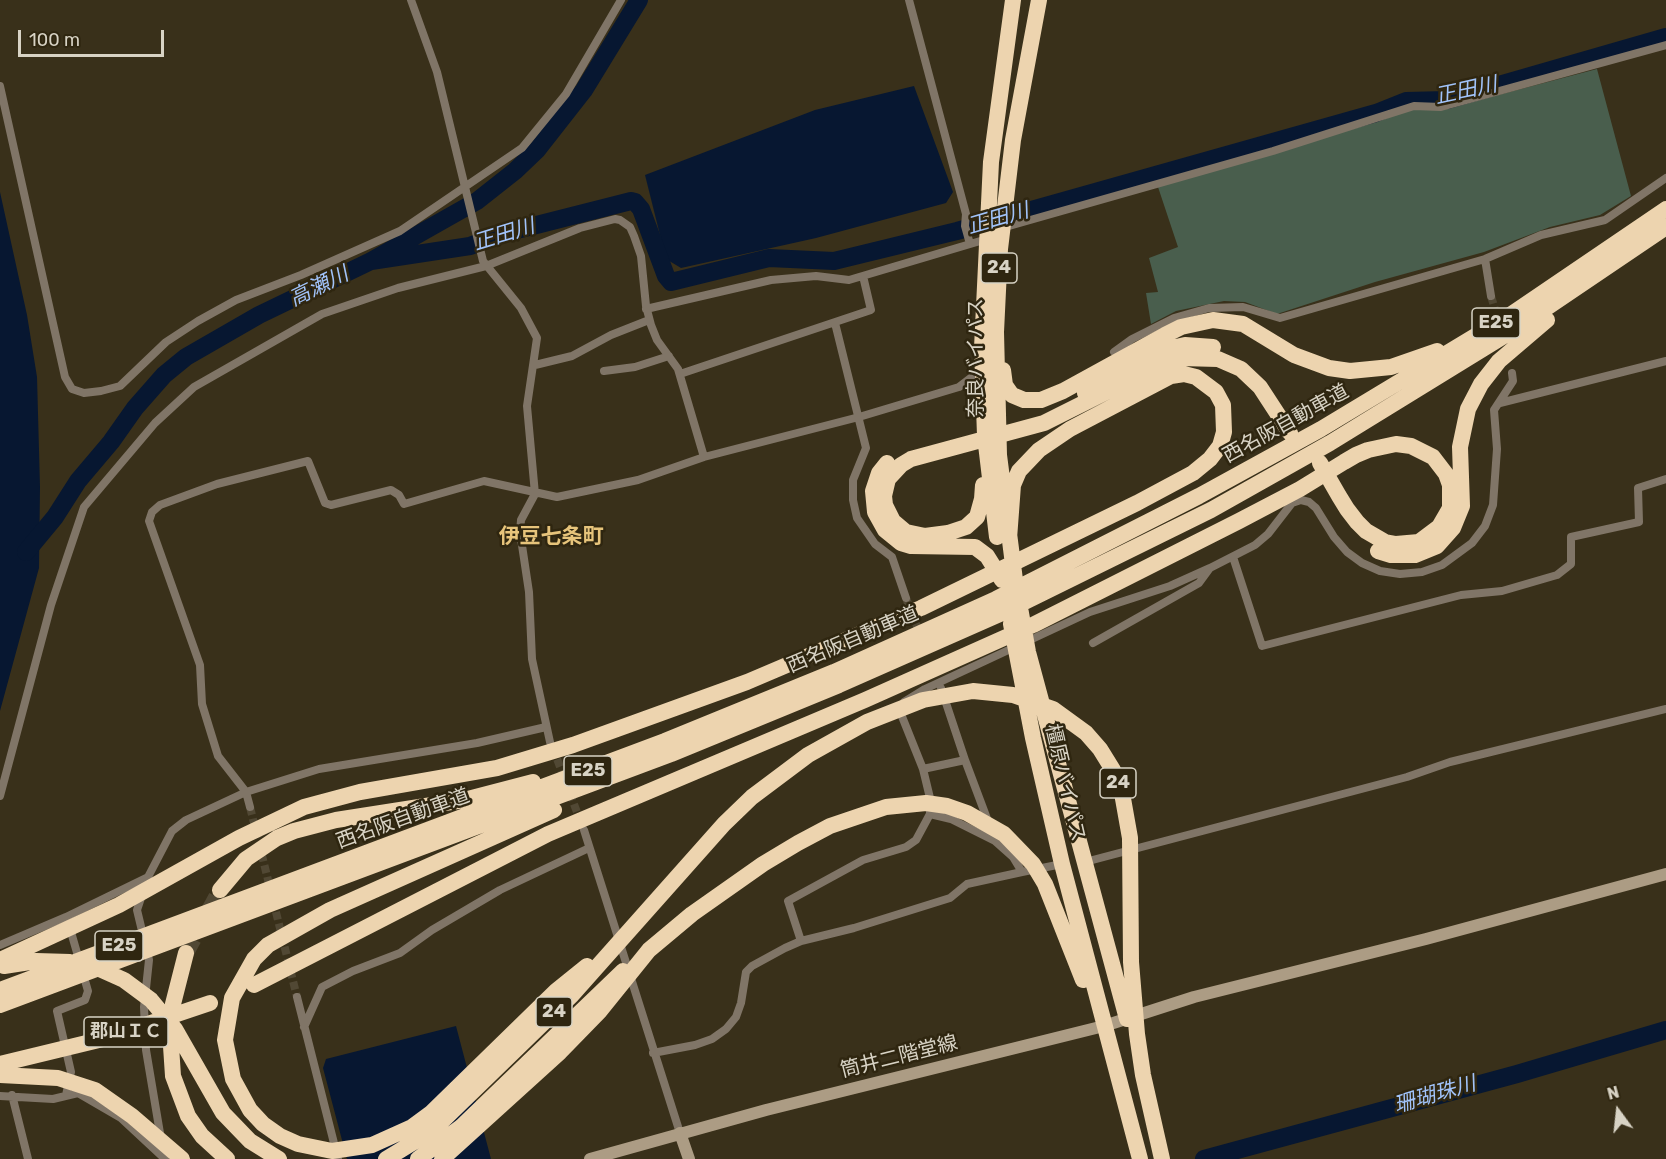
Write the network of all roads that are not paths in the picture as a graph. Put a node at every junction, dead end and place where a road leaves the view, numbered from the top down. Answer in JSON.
{"nodes":[{"id":1,"x":411,"y":0,"type":"edge"},
{"id":2,"x":621,"y":0,"type":"edge"},
{"id":3,"x":909,"y":0,"type":"edge"},
{"id":4,"x":1013,"y":0,"type":"edge"},
{"id":5,"x":1039,"y":0,"type":"edge"},
{"id":6,"x":1666,"y":45,"type":"edge"},
{"id":7,"x":0,"y":86,"type":"edge"},
{"id":8,"x":1666,"y":178,"type":"edge"},
{"id":9,"x":464,"y":189,"type":"junction"},
{"id":10,"x":1666,"y":209,"type":"edge"},
{"id":11,"x":1003,"y":227,"type":"junction"},
{"id":12,"x":1666,"y":227,"type":"edge"},
{"id":13,"x":985,"y":244,"type":"junction"},
{"id":14,"x":1598,"y":257,"type":"junction"},
{"id":15,"x":1485,"y":259,"type":"junction"},
{"id":16,"x":1622,"y":259,"type":"junction"},
{"id":17,"x":486,"y":266,"type":"junction"},
{"id":18,"x":863,"y":276,"type":"junction"},
{"id":19,"x":1491,"y":296,"type":"tunnel mouth"},
{"id":20,"x":646,"y":309,"type":"junction"},
{"id":21,"x":649,"y":320,"type":"junction"},
{"id":22,"x":835,"y":322,"type":"junction"},
{"id":23,"x":1114,"y":352,"type":"dead end"},
{"id":24,"x":669,"y":356,"type":"junction"},
{"id":25,"x":1666,"y":361,"type":"edge"},
{"id":26,"x":535,"y":365,"type":"junction"},
{"id":27,"x":604,"y":371,"type":"dead end"},
{"id":28,"x":1512,"y":373,"type":"dead end"},
{"id":29,"x":680,"y":374,"type":"junction"},
{"id":30,"x":983,"y":374,"type":"junction"},
{"id":31,"x":1112,"y":384,"type":"junction"},
{"id":32,"x":1500,"y":403,"type":"junction"},
{"id":33,"x":1066,"y":409,"type":"junction"},
{"id":34,"x":983,"y":410,"type":"junction"},
{"id":35,"x":859,"y":417,"type":"junction"},
{"id":36,"x":1295,"y":430,"type":"dead end"},
{"id":37,"x":1326,"y":436,"type":"junction"},
{"id":38,"x":969,"y":439,"type":"junction"},
{"id":39,"x":704,"y":457,"type":"junction"},
{"id":40,"x":1666,"y":480,"type":"edge"},
{"id":41,"x":535,"y":494,"type":"junction"},
{"id":42,"x":1009,"y":538,"type":"junction"},
{"id":43,"x":1233,"y":558,"type":"junction"},
{"id":44,"x":1210,"y":568,"type":"junction"},
{"id":45,"x":1004,"y":583,"type":"junction"},
{"id":46,"x":906,"y":598,"type":"tunnel mouth"},
{"id":47,"x":998,"y":607,"type":"junction"},
{"id":48,"x":1035,"y":631,"type":"junction"},
{"id":49,"x":1094,"y":643,"type":"dead end"},
{"id":50,"x":1000,"y":648,"type":"junction"},
{"id":51,"x":941,"y":688,"type":"dead end"},
{"id":52,"x":754,"y":705,"type":"junction"},
{"id":53,"x":1666,"y":709,"type":"edge"},
{"id":54,"x":546,"y":727,"type":"junction"},
{"id":55,"x":550,"y":742,"type":"tunnel mouth"},
{"id":56,"x":671,"y":754,"type":"junction"},
{"id":57,"x":964,"y":760,"type":"junction"},
{"id":58,"x":923,"y":769,"type":"junction"},
{"id":59,"x":246,"y":792,"type":"junction"},
{"id":60,"x":0,"y":796,"type":"edge"},
{"id":61,"x":250,"y":807,"type":"tunnel mouth"},
{"id":62,"x":930,"y":814,"type":"junction"},
{"id":63,"x":584,"y":830,"type":"tunnel mouth"},
{"id":64,"x":995,"y":841,"type":"junction"},
{"id":65,"x":589,"y":848,"type":"junction"},
{"id":66,"x":1085,"y":862,"type":"junction"},
{"id":67,"x":1062,"y":864,"type":"junction"},
{"id":68,"x":1022,"y":872,"type":"junction"},
{"id":69,"x":1666,"y":874,"type":"edge"},
{"id":70,"x":148,"y":877,"type":"junction"},
{"id":71,"x":220,"y":890,"type":"tunnel mouth"},
{"id":72,"x":66,"y":918,"type":"junction"},
{"id":73,"x":180,"y":939,"type":"junction"},
{"id":74,"x":801,"y":941,"type":"junction"},
{"id":75,"x":0,"y":945,"type":"edge"},
{"id":76,"x":0,"y":960,"type":"edge"},
{"id":77,"x":0,"y":967,"type":"edge"},
{"id":78,"x":66,"y":973,"type":"junction"},
{"id":79,"x":255,"y":985,"type":"dead end"},
{"id":80,"x":0,"y":990,"type":"edge"},
{"id":81,"x":297,"y":997,"type":"tunnel mouth"},
{"id":82,"x":0,"y":1005,"type":"edge"},
{"id":83,"x":204,"y":1006,"type":"dead end"},
{"id":84,"x":1126,"y":1017,"type":"junction"},
{"id":85,"x":1104,"y":1026,"type":"junction"},
{"id":86,"x":304,"y":1027,"type":"junction"},
{"id":87,"x":653,"y":1053,"type":"junction"},
{"id":88,"x":496,"y":1059,"type":"junction"},
{"id":89,"x":0,"y":1064,"type":"edge"},
{"id":90,"x":0,"y":1075,"type":"edge"},
{"id":91,"x":511,"y":1088,"type":"junction"},
{"id":92,"x":12,"y":1095,"type":"junction"},
{"id":93,"x":66,"y":1095,"type":"junction"},
{"id":94,"x":0,"y":1096,"type":"edge"},
{"id":95,"x":680,"y":1133,"type":"junction"},
{"id":96,"x":165,"y":1158,"type":"edge"},
{"id":97,"x":28,"y":1159,"type":"edge"},
{"id":98,"x":182,"y":1159,"type":"edge"},
{"id":99,"x":227,"y":1159,"type":"edge"},
{"id":100,"x":279,"y":1159,"type":"edge"},
{"id":101,"x":338,"y":1159,"type":"edge"},
{"id":102,"x":386,"y":1159,"type":"edge"},
{"id":103,"x":418,"y":1159,"type":"edge"},
{"id":104,"x":442,"y":1159,"type":"edge"},
{"id":105,"x":590,"y":1159,"type":"edge"},
{"id":106,"x":689,"y":1159,"type":"edge"},
{"id":107,"x":1140,"y":1159,"type":"edge"},
{"id":108,"x":1145,"y":1159,"type":"edge"},
{"id":109,"x":1163,"y":1159,"type":"edge"}],
"edges":[{"from":1,"to":9,"type":"street"},
{"from":2,"to":9,"type":"street"},
{"from":3,"to":13,"type":"street"},
{"from":4,"to":13,"type":"highway","name":"奈良バイパス","number":"24"},
{"from":5,"to":11,"type":"highway","name":"奈良バイパス","number":"24"},
{"from":6,"to":11,"type":"street"},
{"from":7,"to":9,"type":"street"},
{"from":8,"to":15,"type":"street"},
{"from":9,"to":17,"type":"street"},
{"from":10,"to":14,"type":"highway","name":"西名阪自動車道","number":"E25"},
{"from":11,"to":13,"type":"highway","name":"奈良バイパス","number":"24"},
{"from":12,"to":16,"type":"highway","name":"西名阪自動車道","number":"E25"},
{"from":13,"to":18,"type":"street"},
{"from":13,"to":30,"type":"highway","name":"奈良バイパス","number":"24"},
{"from":13,"to":33,"type":"highway"},
{"from":13,"to":42,"type":"highway","name":"奈良バイパス","number":"24"},
{"from":14,"to":31,"type":"highway"},
{"from":14,"to":37,"type":"highway","name":"西名阪自動車道","number":"E25"},
{"from":15,"to":19,"type":"street"},
{"from":15,"to":23,"type":"street"},
{"from":16,"to":37,"type":"highway","name":"西名阪自動車道","number":"E25"},
{"from":16,"to":48,"type":"highway"},
{"from":17,"to":20,"type":"street"},
{"from":17,"to":26,"type":"street"},
{"from":17,"to":60,"type":"street"},
{"from":18,"to":20,"type":"street"},
{"from":18,"to":22,"type":"street"},
{"from":20,"to":21,"type":"street"},
{"from":21,"to":24,"type":"street"},
{"from":21,"to":26,"type":"street"},
{"from":22,"to":29,"type":"street"},
{"from":22,"to":35,"type":"street"},
{"from":24,"to":27,"type":"street"},
{"from":24,"to":29,"type":"street"},
{"from":25,"to":32,"type":"street"},
{"from":26,"to":41,"type":"street"},
{"from":28,"to":32,"type":"street"},
{"from":29,"to":39,"type":"street"},
{"from":30,"to":34,"type":"highway","name":"奈良バイパス","number":"24"},
{"from":30,"to":35,"type":"street"},
{"from":31,"to":33,"type":"highway"},
{"from":31,"to":33,"type":"highway"},
{"from":31,"to":33,"type":"highway"},
{"from":31,"to":33,"type":"highway"},
{"from":31,"to":36,"type":"highway"},
{"from":31,"to":76,"type":"highway"},
{"from":32,"to":43,"type":"street"},
{"from":33,"to":38,"type":"highway"},
{"from":33,"to":42,"type":"highway"},
{"from":34,"to":38,"type":"highway"},
{"from":34,"to":45,"type":"highway","name":"橿原バイパス","number":"24"},
{"from":35,"to":39,"type":"street"},
{"from":35,"to":46,"type":"street"},
{"from":37,"to":47,"type":"highway","name":"西名阪自動車道","number":"E25"},
{"from":38,"to":45,"type":"highway"},
{"from":39,"to":41,"type":"street"},
{"from":40,"to":43,"type":"street"},
{"from":41,"to":54,"type":"street"},
{"from":41,"to":59,"type":"street"},
{"from":42,"to":66,"type":"highway","name":"橿原バイパス","number":"24"},
{"from":43,"to":44,"type":"street"},
{"from":44,"to":48,"type":"street"},
{"from":44,"to":49,"type":"street"},
{"from":45,"to":67,"type":"highway","name":"橿原バイパス","number":"24"},
{"from":47,"to":52,"type":"highway","name":"西名阪自動車道","number":"E25"},
{"from":47,"to":56,"type":"highway","name":"西名阪自動車道","number":"E25"},
{"from":48,"to":50,"type":"highway"},
{"from":50,"to":58,"type":"street"},
{"from":50,"to":79,"type":"highway"},
{"from":51,"to":57,"type":"street"},
{"from":52,"to":71,"type":"highway"},
{"from":52,"to":73,"type":"highway","name":"西名阪自動車道","number":"E25"},
{"from":53,"to":66,"type":"street"},
{"from":54,"to":55,"type":"street"},
{"from":54,"to":59,"type":"street"},
{"from":56,"to":73,"type":"highway","name":"西名阪自動車道","number":"E25"},
{"from":56,"to":88,"type":"highway"},
{"from":57,"to":58,"type":"street"},
{"from":57,"to":64,"type":"street"},
{"from":58,"to":62,"type":"street"},
{"from":59,"to":61,"type":"street"},
{"from":59,"to":70,"type":"street"},
{"from":62,"to":64,"type":"street"},
{"from":62,"to":74,"type":"street"},
{"from":63,"to":65,"type":"street"},
{"from":64,"to":68,"type":"street"},
{"from":65,"to":86,"type":"street"},
{"from":65,"to":87,"type":"street"},
{"from":66,"to":84,"type":"highway","name":"橿原バイパス","number":"24"},
{"from":67,"to":68,"type":"street"},
{"from":67,"to":85,"type":"highway","name":"橿原バイパス","number":"24"},
{"from":68,"to":74,"type":"street"},
{"from":69,"to":84,"type":"main road","name":"筒井二階堂線"},
{"from":70,"to":72,"type":"street"},
{"from":70,"to":96,"type":"street"},
{"from":72,"to":75,"type":"street"},
{"from":72,"to":93,"type":"street"},
{"from":73,"to":78,"type":"highway","name":"西名阪自動車道","number":"E25"},
{"from":73,"to":99,"type":"highway"},
{"from":74,"to":87,"type":"street"},
{"from":77,"to":100,"type":"highway"},
{"from":78,"to":80,"type":"highway","name":"西名阪自動車道","number":"E25"},
{"from":78,"to":82,"type":"highway","name":"西名阪自動車道","number":"E25"},
{"from":81,"to":86,"type":"street"},
{"from":83,"to":89,"type":"highway","number":"郡山ＩＣ"},
{"from":84,"to":85,"type":"main road","name":"筒井二階堂線"},
{"from":84,"to":109,"type":"highway","name":"橿原バイパス","number":"24"},
{"from":85,"to":95,"type":"main road","name":"筒井二階堂線"},
{"from":85,"to":107,"type":"highway","name":"橿原バイパス","number":"24"},
{"from":86,"to":101,"type":"street"},
{"from":87,"to":95,"type":"street"},
{"from":88,"to":102,"type":"highway","number":"24"},
{"from":88,"to":109,"type":"highway","number":"24"},
{"from":90,"to":98,"type":"highway"},
{"from":91,"to":103,"type":"highway"},
{"from":91,"to":104,"type":"highway"},
{"from":91,"to":108,"type":"highway"},
{"from":92,"to":93,"type":"street"},
{"from":92,"to":94,"type":"street"},
{"from":92,"to":97,"type":"street"},
{"from":93,"to":96,"type":"street"},
{"from":95,"to":105,"type":"main road","name":"筒井二階堂線"},
{"from":95,"to":106,"type":"main road"}]}
